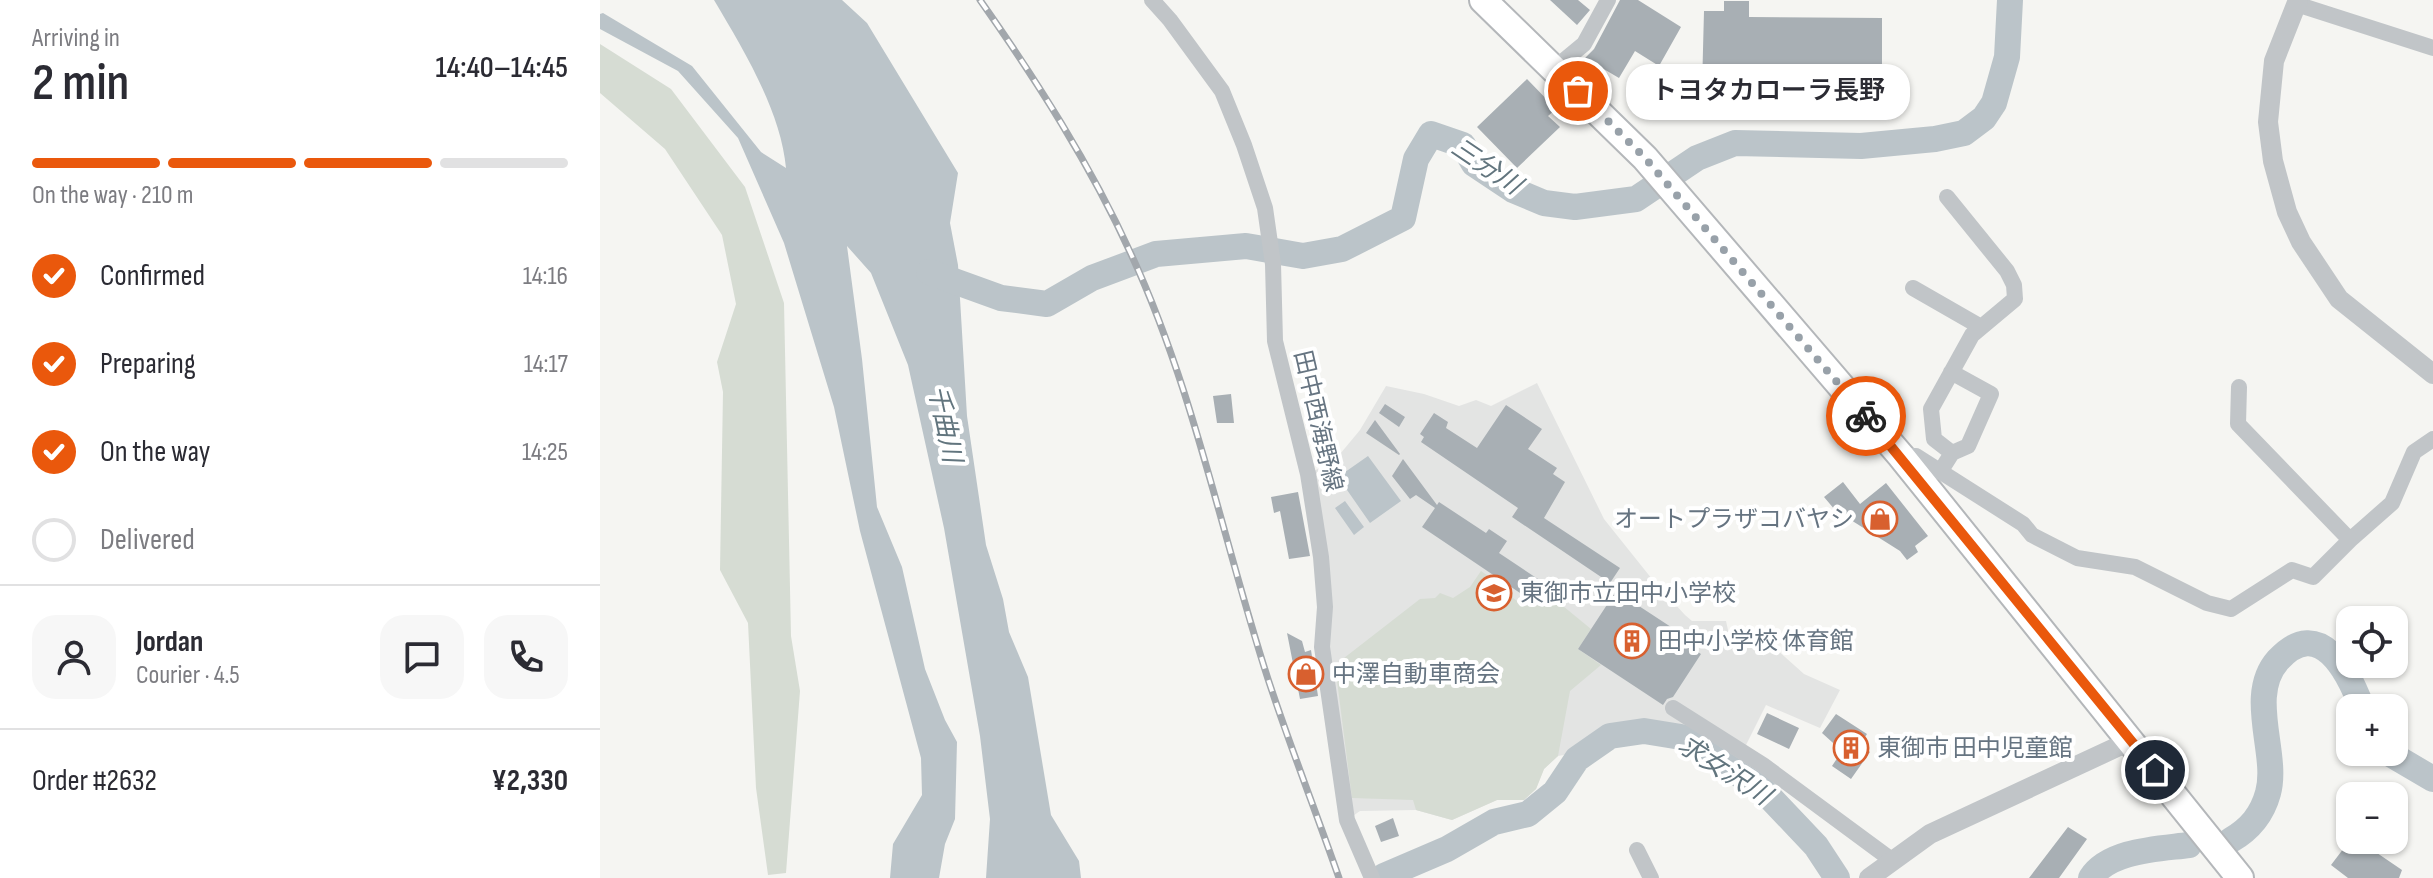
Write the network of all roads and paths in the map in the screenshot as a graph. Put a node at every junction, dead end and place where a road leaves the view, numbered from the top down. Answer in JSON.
{"nodes":[{"id":1,"x":1152,"y":0,"type":"edge"},
{"id":2,"x":1483,"y":0,"type":"edge"},
{"id":3,"x":1608,"y":0,"type":"edge"},
{"id":4,"x":2297,"y":2,"type":"edge"},
{"id":5,"x":2433,"y":48,"type":"edge"},
{"id":6,"x":1555,"y":68,"type":"junction"},
{"id":7,"x":1947,"y":197,"type":"dead end"},
{"id":8,"x":1913,"y":288,"type":"dead end"},
{"id":9,"x":1981,"y":327,"type":"junction"},
{"id":10,"x":1951,"y":372,"type":"junction"},
{"id":11,"x":2433,"y":374,"type":"edge"},
{"id":12,"x":2239,"y":387,"type":"dead end"},
{"id":13,"x":2433,"y":439,"type":"edge"},
{"id":14,"x":1952,"y":453,"type":"junction"},
{"id":15,"x":1901,"y":456,"type":"junction"},
{"id":16,"x":1940,"y":472,"type":"junction"},
{"id":17,"x":2350,"y":540,"type":"junction"},
{"id":18,"x":1673,"y":708,"type":"dead end"},
{"id":19,"x":2132,"y":740,"type":"junction"},
{"id":20,"x":1637,"y":850,"type":"dead end"},
{"id":21,"x":1893,"y":861,"type":"junction"},
{"id":22,"x":1372,"y":878,"type":"edge"},
{"id":23,"x":1651,"y":878,"type":"edge"},
{"id":24,"x":1869,"y":878,"type":"edge"},
{"id":25,"x":2240,"y":878,"type":"edge"}],
"edges":[{"from":1,"to":22,"type":"street","name":"田中西海野線"},
{"from":2,"to":6,"type":"highway"},
{"from":3,"to":6,"type":"street"},
{"from":4,"to":5,"type":"street"},
{"from":4,"to":11,"type":"street"},
{"from":6,"to":15,"type":"highway"},
{"from":7,"to":9,"type":"street"},
{"from":8,"to":9,"type":"street"},
{"from":9,"to":10,"type":"street"},
{"from":10,"to":14,"type":"street"},
{"from":10,"to":14,"type":"street"},
{"from":12,"to":17,"type":"street"},
{"from":13,"to":17,"type":"street"},
{"from":14,"to":16,"type":"street"},
{"from":15,"to":16,"type":"street"},
{"from":15,"to":19,"type":"highway"},
{"from":16,"to":17,"type":"street"},
{"from":18,"to":21,"type":"street"},
{"from":19,"to":21,"type":"street"},
{"from":19,"to":25,"type":"highway"},
{"from":20,"to":23,"type":"street"},
{"from":21,"to":24,"type":"street"}]}
